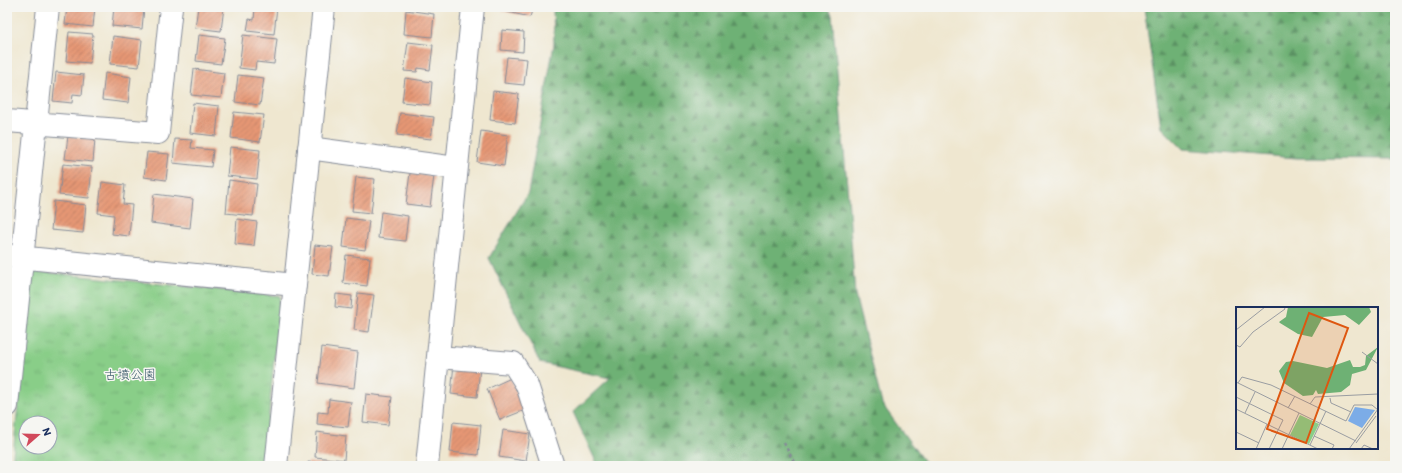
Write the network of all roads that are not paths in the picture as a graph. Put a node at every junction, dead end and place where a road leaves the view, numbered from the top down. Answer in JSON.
{"nodes":[{"id":1,"x":48,"y":7,"type":"edge"},
{"id":2,"x":171,"y":7,"type":"edge"},
{"id":3,"x":324,"y":7,"type":"edge"},
{"id":4,"x":474,"y":7,"type":"edge"},
{"id":5,"x":7,"y":121,"type":"edge"},
{"id":6,"x":36,"y":124,"type":"junction"},
{"id":7,"x":309,"y":148,"type":"junction"},
{"id":8,"x":456,"y":168,"type":"junction"},
{"id":9,"x":15,"y":257,"type":"edge"},
{"id":10,"x":295,"y":285,"type":"junction"},
{"id":11,"x":438,"y":357,"type":"junction"},
{"id":12,"x":7,"y":406,"type":"edge"},
{"id":13,"x":276,"y":466,"type":"edge"},
{"id":14,"x":428,"y":466,"type":"edge"},
{"id":15,"x":553,"y":466,"type":"edge"}],
"edges":[{"from":1,"to":6,"type":"street"},
{"from":2,"to":6,"type":"street"},
{"from":3,"to":7,"type":"street"},
{"from":4,"to":8,"type":"street"},
{"from":5,"to":6,"type":"street"},
{"from":6,"to":9,"type":"street"},
{"from":7,"to":8,"type":"street"},
{"from":7,"to":10,"type":"street"},
{"from":8,"to":11,"type":"street"},
{"from":9,"to":10,"type":"street"},
{"from":9,"to":12,"type":"street"},
{"from":10,"to":13,"type":"street"},
{"from":11,"to":14,"type":"street"},
{"from":11,"to":15,"type":"street"}]}
